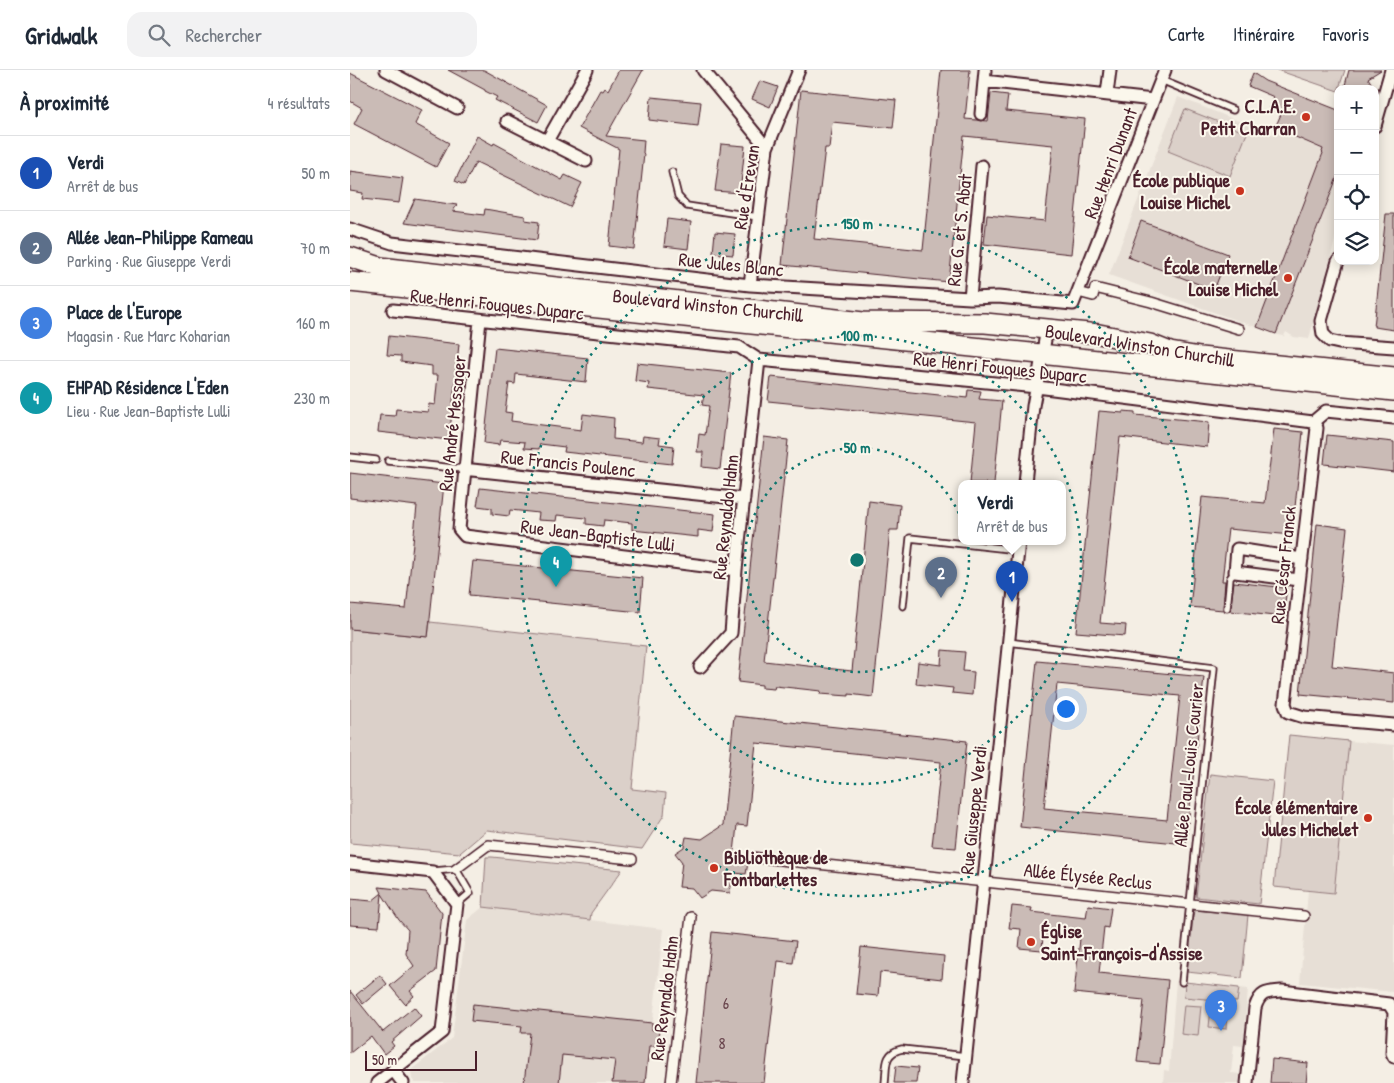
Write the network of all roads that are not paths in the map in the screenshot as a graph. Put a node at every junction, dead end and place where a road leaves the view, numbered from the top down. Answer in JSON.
{"nodes":[{"id":1,"x":386,"y":70,"type":"edge"},
{"id":2,"x":587,"y":70,"type":"edge"},
{"id":3,"x":703,"y":70,"type":"edge"},
{"id":4,"x":799,"y":70,"type":"edge"},
{"id":5,"x":1110,"y":70,"type":"edge"},
{"id":6,"x":1391,"y":70,"type":"edge"},
{"id":7,"x":985,"y":75,"type":"edge"},
{"id":8,"x":1163,"y":75,"type":"edge"},
{"id":9,"x":1107,"y":94,"type":"junction"},
{"id":10,"x":1153,"y":100,"type":"junction"},
{"id":11,"x":457,"y":108,"type":"dead end"},
{"id":12,"x":1233,"y":110,"type":"dead end"},
{"id":13,"x":1379,"y":112,"type":"edge"},
{"id":14,"x":980,"y":114,"type":"dead end"},
{"id":15,"x":507,"y":121,"type":"dead end"},
{"id":16,"x":547,"y":141,"type":"junction"},
{"id":17,"x":767,"y":148,"type":"junction"},
{"id":18,"x":586,"y":162,"type":"dead end"},
{"id":19,"x":982,"y":166,"type":"dead end"},
{"id":20,"x":672,"y":172,"type":"dead end"},
{"id":21,"x":758,"y":217,"type":"junction"},
{"id":22,"x":350,"y":229,"type":"edge"},
{"id":23,"x":350,"y":258,"type":"edge"},
{"id":24,"x":1337,"y":265,"type":"edge"},
{"id":25,"x":350,"y":282,"type":"edge"},
{"id":26,"x":750,"y":285,"type":"junction"},
{"id":27,"x":1078,"y":292,"type":"junction"},
{"id":28,"x":970,"y":298,"type":"junction"},
{"id":29,"x":393,"y":310,"type":"dead end"},
{"id":30,"x":480,"y":320,"type":"junction"},
{"id":31,"x":1047,"y":329,"type":"junction"},
{"id":32,"x":1238,"y":329,"type":"dead end"},
{"id":33,"x":1394,"y":347,"type":"edge"},
{"id":34,"x":1042,"y":355,"type":"junction"},
{"id":35,"x":760,"y":360,"type":"junction"},
{"id":36,"x":1394,"y":377,"type":"edge"},
{"id":37,"x":1037,"y":387,"type":"junction"},
{"id":38,"x":1394,"y":391,"type":"edge"},
{"id":39,"x":1394,"y":418,"type":"edge"},
{"id":40,"x":1313,"y":422,"type":"junction"},
{"id":41,"x":350,"y":457,"type":"edge"},
{"id":42,"x":376,"y":460,"type":"dead end"},
{"id":43,"x":388,"y":461,"type":"dead end"},
{"id":44,"x":464,"y":469,"type":"junction"},
{"id":45,"x":1025,"y":480,"type":"edge"},
{"id":46,"x":744,"y":499,"type":"junction"},
{"id":47,"x":458,"y":529,"type":"joint"},
{"id":48,"x":958,"y":541,"type":"edge"},
{"id":49,"x":1018,"y":545,"type":"edge"},
{"id":50,"x":1302,"y":558,"type":"junction"},
{"id":51,"x":736,"y":570,"type":"junction"},
{"id":52,"x":1235,"y":572,"type":"junction"},
{"id":53,"x":1299,"y":580,"type":"junction"},
{"id":54,"x":903,"y":606,"type":"dead end"},
{"id":55,"x":1227,"y":608,"type":"dead end"},
{"id":56,"x":1008,"y":642,"type":"junction"},
{"id":57,"x":700,"y":667,"type":"dead end"},
{"id":58,"x":1394,"y":725,"type":"edge"},
{"id":59,"x":751,"y":857,"type":"dead end"},
{"id":60,"x":632,"y":859,"type":"dead end"},
{"id":61,"x":350,"y":863,"type":"edge"},
{"id":62,"x":456,"y":869,"type":"junction"},
{"id":63,"x":433,"y":872,"type":"junction"},
{"id":64,"x":983,"y":881,"type":"junction"},
{"id":65,"x":1190,"y":903,"type":"junction"},
{"id":66,"x":457,"y":904,"type":"junction"},
{"id":67,"x":1304,"y":916,"type":"dead end"},
{"id":68,"x":691,"y":917,"type":"dead end"},
{"id":69,"x":1182,"y":982,"type":"dead end"},
{"id":70,"x":1392,"y":1008,"type":"edge"},
{"id":71,"x":966,"y":1056,"type":"junction"},
{"id":72,"x":1394,"y":1057,"type":"edge"},
{"id":73,"x":393,"y":1070,"type":"junction"},
{"id":74,"x":377,"y":1083,"type":"edge"},
{"id":75,"x":403,"y":1083,"type":"edge"},
{"id":76,"x":672,"y":1083,"type":"edge"},
{"id":77,"x":885,"y":1083,"type":"edge"},
{"id":78,"x":963,"y":1083,"type":"edge"},
{"id":79,"x":1248,"y":1083,"type":"edge"}],
"edges":[{"from":1,"to":11,"type":"street"},
{"from":2,"to":16,"type":"street"},
{"from":3,"to":17,"type":"street"},
{"from":4,"to":17,"type":"street","name":"Rue d'Erevan"},
{"from":5,"to":9,"type":"street"},
{"from":6,"to":13,"type":"street"},
{"from":7,"to":9,"type":"street"},
{"from":7,"to":14,"type":"street"},
{"from":8,"to":10,"type":"street","name":"Rue Henri Dunant"},
{"from":8,"to":12,"type":"lane"},
{"from":9,"to":10,"type":"street"},
{"from":10,"to":27,"type":"street","name":"Rue Henri Dunant"},
{"from":15,"to":16,"type":"street"},
{"from":16,"to":18,"type":"street"},
{"from":17,"to":21,"type":"street","name":"Rue d'Erevan"},
{"from":19,"to":28,"type":"street","name":"Rue G. et S. Abat"},
{"from":20,"to":21,"type":"lane"},
{"from":21,"to":26,"type":"street","name":"Rue d'Erevan"},
{"from":22,"to":26,"type":"street","name":"Rue Jules Blanc"},
{"from":23,"to":31,"type":"main road","name":"Boulevard Winston Churchill"},
{"from":24,"to":33,"type":"street"},
{"from":25,"to":34,"type":"main road","name":"Boulevard Winston Churchill"},
{"from":26,"to":28,"type":"street","name":"Rue Jules Blanc"},
{"from":27,"to":28,"type":"street","name":"Rue Jules Blanc"},
{"from":27,"to":32,"type":"street"},
{"from":29,"to":30,"type":"street","name":"Rue Henri Fouques Duparc"},
{"from":30,"to":35,"type":"street","name":"Rue Henri Fouques Duparc"},
{"from":30,"to":44,"type":"street","name":"Rue André Messager"},
{"from":31,"to":34,"type":"street"},
{"from":31,"to":36,"type":"main road","name":"Boulevard Winston Churchill"},
{"from":34,"to":37,"type":"street"},
{"from":34,"to":38,"type":"main road","name":"Boulevard Winston Churchill"},
{"from":35,"to":37,"type":"street","name":"Rue Henri Fouques Duparc"},
{"from":35,"to":46,"type":"street","name":"Rue Reynaldo Hahn"},
{"from":37,"to":40,"type":"street","name":"Rue Henri Fouques Duparc"},
{"from":37,"to":45,"type":"street"},
{"from":39,"to":40,"type":"street"},
{"from":40,"to":50,"type":"street","name":"Rue César Franck"},
{"from":41,"to":42,"type":"lane"},
{"from":43,"to":44,"type":"lane","name":"Rue Francis Poulenc"},
{"from":44,"to":46,"type":"street","name":"Rue Francis Poulenc"},
{"from":44,"to":47,"type":"street","name":"Rue André Messager"},
{"from":46,"to":51,"type":"street","name":"Rue Reynaldo Hahn"},
{"from":47,"to":51,"type":"street","name":"Rue Jean-Baptiste Lulli"},
{"from":48,"to":54,"type":"lane"},
{"from":49,"to":56,"type":"street","name":"Rue Giuseppe Verdi"},
{"from":50,"to":52,"type":"street"},
{"from":50,"to":53,"type":"street","name":"Rue César Franck"},
{"from":51,"to":57,"type":"street","name":"Rue Reynaldo Hahn"},
{"from":52,"to":53,"type":"street"},
{"from":52,"to":55,"type":"lane"},
{"from":53,"to":58,"type":"street","name":"Rue César Franck"},
{"from":56,"to":64,"type":"street","name":"Rue Giuseppe Verdi"},
{"from":56,"to":65,"type":"lane","name":"Allée Paul-Louis Courier"},
{"from":59,"to":64,"type":"street","name":"Allée Élysée Reclus"},
{"from":60,"to":62,"type":"street"},
{"from":61,"to":63,"type":"street"},
{"from":62,"to":63,"type":"lane"},
{"from":62,"to":66,"type":"lane"},
{"from":63,"to":66,"type":"street"},
{"from":64,"to":65,"type":"street","name":"Allée Élysée Reclus"},
{"from":64,"to":71,"type":"street","name":"Rue Giuseppe Verdi"},
{"from":65,"to":67,"type":"street","name":"Allée Élysée Reclus"},
{"from":65,"to":69,"type":"lane","name":"Allée Paul-Louis Courier"},
{"from":66,"to":73,"type":"street"},
{"from":68,"to":76,"type":"street","name":"Rue Reynaldo Hahn"},
{"from":70,"to":72,"type":"street"},
{"from":70,"to":79,"type":"street"},
{"from":71,"to":77,"type":"lane"},
{"from":71,"to":78,"type":"street","name":"Rue Giuseppe Verdi"},
{"from":73,"to":74,"type":"street"},
{"from":73,"to":75,"type":"street"}]}
